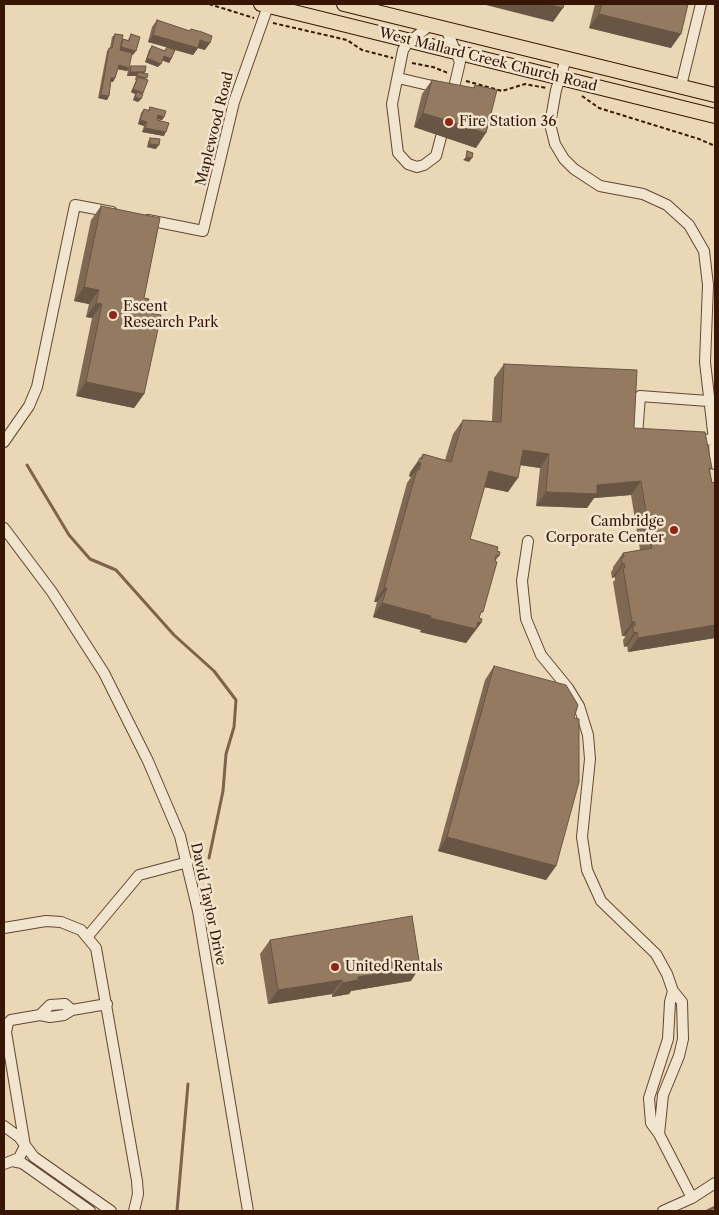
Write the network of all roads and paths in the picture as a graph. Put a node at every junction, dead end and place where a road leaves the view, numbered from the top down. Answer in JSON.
{"nodes":[{"id":1,"x":209,"y":4,"type":"edge"},
{"id":2,"x":344,"y":4,"type":"edge"},
{"id":3,"x":701,"y":4,"type":"edge"},
{"id":4,"x":265,"y":5,"type":"edge"},
{"id":5,"x":248,"y":16,"type":"dead end"},
{"id":6,"x":274,"y":23,"type":"dead end"},
{"id":7,"x":430,"y":25,"type":"junction"},
{"id":8,"x":446,"y":29,"type":"junction"},
{"id":9,"x":411,"y":41,"type":"junction"},
{"id":10,"x":456,"y":52,"type":"junction"},
{"id":11,"x":394,"y":58,"type":"dead end"},
{"id":12,"x":566,"y":59,"type":"junction"},
{"id":13,"x":408,"y":62,"type":"dead end"},
{"id":14,"x":446,"y":72,"type":"dead end"},
{"id":15,"x":398,"y":78,"type":"junction"},
{"id":16,"x":560,"y":78,"type":"junction"},
{"id":17,"x":468,"y":82,"type":"dead end"},
{"id":18,"x":681,"y":86,"type":"junction"},
{"id":19,"x":542,"y":87,"type":"dead end"},
{"id":20,"x":580,"y":94,"type":"dead end"},
{"id":21,"x":715,"y":95,"type":"edge"},
{"id":22,"x":715,"y":116,"type":"edge"},
{"id":23,"x":441,"y":137,"type":"dead end"},
{"id":24,"x":715,"y":146,"type":"edge"},
{"id":25,"x":120,"y":214,"type":"edge"},
{"id":26,"x":138,"y":218,"type":"edge"},
{"id":27,"x":708,"y":401,"type":"junction"},
{"id":28,"x":656,"y":436,"type":"edge"},
{"id":29,"x":685,"y":438,"type":"edge"},
{"id":30,"x":715,"y":441,"type":"edge"},
{"id":31,"x":4,"y":442,"type":"edge"},
{"id":32,"x":715,"y":464,"type":"edge"},
{"id":33,"x":4,"y":528,"type":"edge"},
{"id":34,"x":528,"y":541,"type":"dead end"},
{"id":35,"x":188,"y":862,"type":"junction"},
{"id":36,"x":4,"y":928,"type":"edge"},
{"id":37,"x":88,"y":936,"type":"junction"},
{"id":38,"x":674,"y":991,"type":"junction"},
{"id":39,"x":106,"y":1004,"type":"junction"},
{"id":40,"x":4,"y":1126,"type":"edge"},
{"id":41,"x":660,"y":1134,"type":"junction"},
{"id":42,"x":25,"y":1146,"type":"junction"},
{"id":43,"x":4,"y":1158,"type":"edge"},
{"id":44,"x":14,"y":1161,"type":"junction"},
{"id":45,"x":4,"y":1164,"type":"edge"},
{"id":46,"x":715,"y":1183,"type":"edge"},
{"id":47,"x":692,"y":1198,"type":"junction"},
{"id":48,"x":90,"y":1211,"type":"edge"},
{"id":49,"x":111,"y":1211,"type":"edge"},
{"id":50,"x":134,"y":1211,"type":"edge"},
{"id":51,"x":248,"y":1211,"type":"edge"},
{"id":52,"x":663,"y":1211,"type":"edge"}],
"edges":[{"from":1,"to":5,"type":"path"},
{"from":2,"to":7,"type":"main road","name":"West Mallard Creek Church Road"},
{"from":3,"to":18,"type":"street"},
{"from":4,"to":9,"type":"main road","name":"West Mallard Creek Church Road"},
{"from":4,"to":26,"type":"street","name":"Maplewood Road"},
{"from":6,"to":11,"type":"path"},
{"from":7,"to":8,"type":"main road","name":"West Mallard Creek Church Road"},
{"from":7,"to":9,"type":"street"},
{"from":8,"to":10,"type":"street"},
{"from":8,"to":12,"type":"main road","name":"West Mallard Creek Church Road"},
{"from":9,"to":10,"type":"main road","name":"West Mallard Creek Church Road"},
{"from":9,"to":15,"type":"street"},
{"from":10,"to":15,"type":"street"},
{"from":10,"to":16,"type":"main road","name":"West Mallard Creek Church Road"},
{"from":12,"to":16,"type":"street"},
{"from":12,"to":18,"type":"main road","name":"West Mallard Creek Church Road"},
{"from":13,"to":14,"type":"path"},
{"from":15,"to":23,"type":"street"},
{"from":16,"to":22,"type":"main road","name":"West Mallard Creek Church Road"},
{"from":16,"to":27,"type":"street"},
{"from":17,"to":19,"type":"path"},
{"from":18,"to":21,"type":"main road","name":"West Mallard Creek Church Road"},
{"from":20,"to":24,"type":"path"},
{"from":25,"to":31,"type":"street"},
{"from":27,"to":28,"type":"street"},
{"from":27,"to":30,"type":"street"},
{"from":29,"to":30,"type":"street"},
{"from":30,"to":32,"type":"street"},
{"from":33,"to":35,"type":"street","name":"David Taylor Drive"},
{"from":34,"to":38,"type":"street"},
{"from":35,"to":37,"type":"street"},
{"from":35,"to":51,"type":"street","name":"David Taylor Drive"},
{"from":36,"to":37,"type":"street"},
{"from":37,"to":39,"type":"street"},
{"from":38,"to":41,"type":"street"},
{"from":38,"to":41,"type":"street"},
{"from":39,"to":42,"type":"street"},
{"from":39,"to":50,"type":"street"},
{"from":40,"to":42,"type":"street"},
{"from":41,"to":47,"type":"street"},
{"from":42,"to":44,"type":"street"},
{"from":42,"to":49,"type":"street"},
{"from":43,"to":44,"type":"street"},
{"from":44,"to":45,"type":"street"},
{"from":44,"to":48,"type":"street"},
{"from":46,"to":47,"type":"street"},
{"from":47,"to":52,"type":"street"}]}
